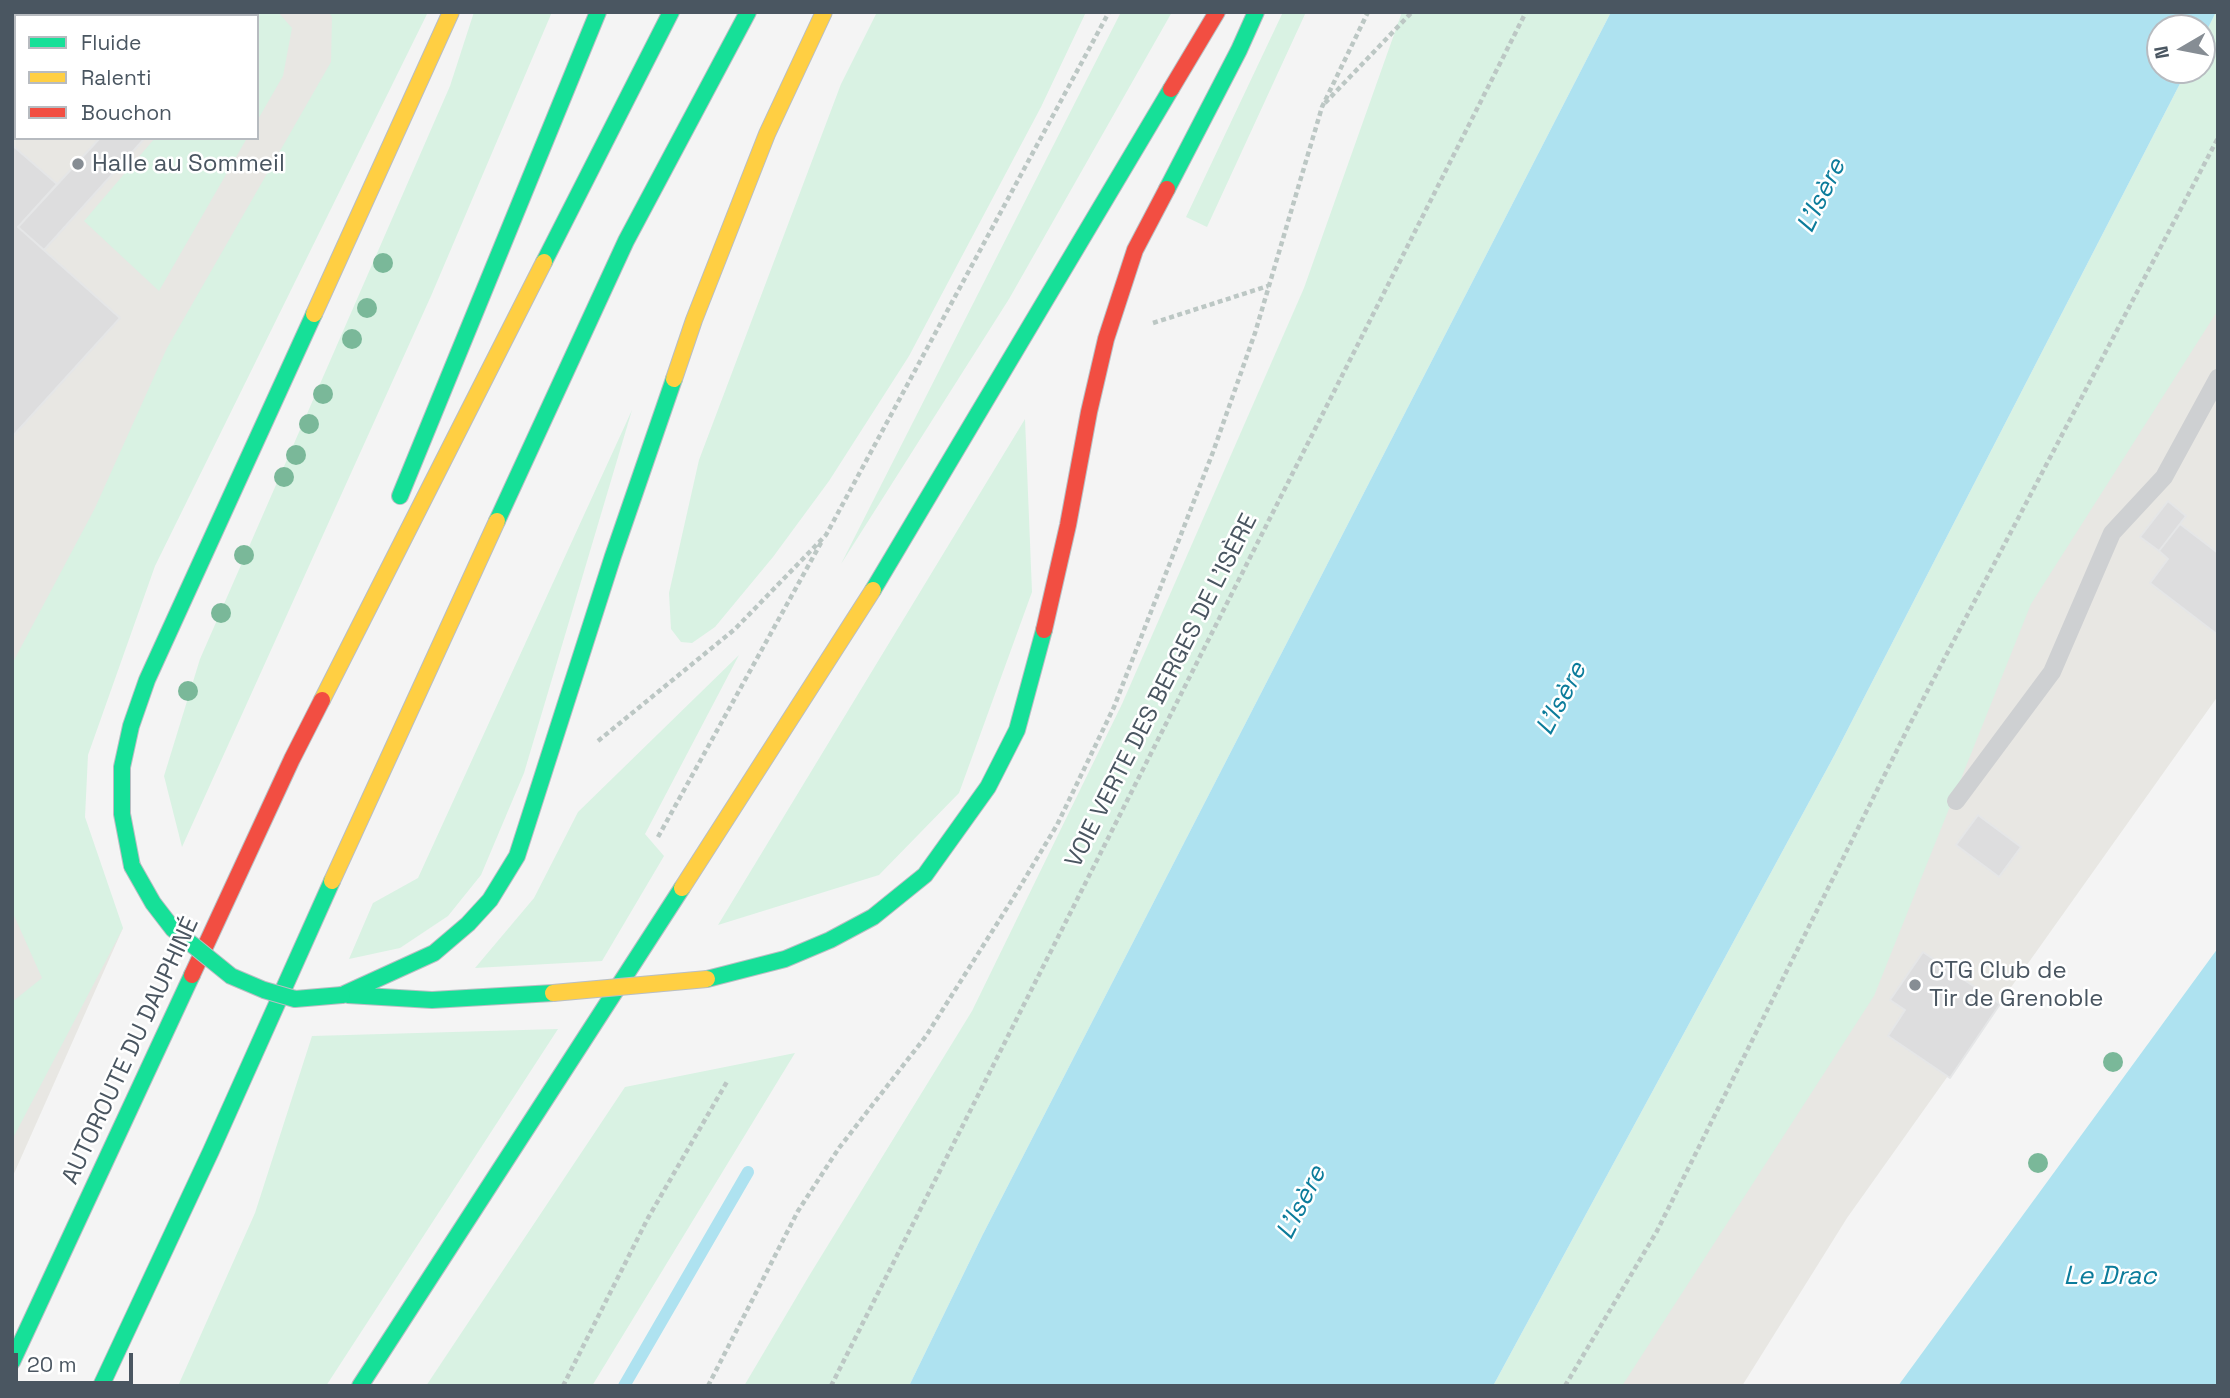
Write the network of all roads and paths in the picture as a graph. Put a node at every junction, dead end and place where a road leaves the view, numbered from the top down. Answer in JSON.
{"nodes":[{"id":1,"x":451,"y":12,"type":"edge"},
{"id":2,"x":598,"y":12,"type":"edge"},
{"id":3,"x":671,"y":12,"type":"edge"},
{"id":4,"x":748,"y":12,"type":"edge"},
{"id":5,"x":824,"y":12,"type":"edge"},
{"id":6,"x":1109,"y":12,"type":"edge"},
{"id":7,"x":1216,"y":12,"type":"edge"},
{"id":8,"x":1256,"y":12,"type":"edge"},
{"id":9,"x":1368,"y":12,"type":"edge"},
{"id":10,"x":1412,"y":12,"type":"edge"},
{"id":11,"x":1526,"y":12,"type":"edge"},
{"id":12,"x":1322,"y":107,"type":"junction"},
{"id":13,"x":2218,"y":138,"type":"edge"},
{"id":14,"x":1269,"y":285,"type":"junction"},
{"id":15,"x":1106,"y":339,"type":"junction"},
{"id":16,"x":2218,"y":378,"type":"edge"},
{"id":17,"x":392,"y":514,"type":"dead end"},
{"id":18,"x":826,"y":535,"type":"junction"},
{"id":19,"x":366,"y":579,"type":"dead end"},
{"id":20,"x":594,"y":745,"type":"dead end"},
{"id":21,"x":292,"y":759,"type":"junction"},
{"id":22,"x":1956,"y":801,"type":"dead end"},
{"id":23,"x":658,"y":837,"type":"dead end"},
{"id":24,"x":342,"y":995,"type":"junction"},
{"id":25,"x":728,"y":1080,"type":"dead end"},
{"id":26,"x":12,"y":1362,"type":"edge"},
{"id":27,"x":101,"y":1386,"type":"edge"},
{"id":28,"x":360,"y":1386,"type":"edge"},
{"id":29,"x":563,"y":1386,"type":"edge"},
{"id":30,"x":708,"y":1386,"type":"edge"},
{"id":31,"x":831,"y":1386,"type":"edge"},
{"id":32,"x":1564,"y":1386,"type":"edge"}],
"edges":[{"from":1,"to":24,"type":"highway","bridge":true},
{"from":2,"to":17,"type":"highway"},
{"from":3,"to":21,"type":"highway"},
{"from":4,"to":27,"type":"highway"},
{"from":5,"to":24,"type":"highway"},
{"from":6,"to":18,"type":"path"},
{"from":7,"to":28,"type":"highway"},
{"from":8,"to":15,"type":"highway"},
{"from":9,"to":12,"type":"path"},
{"from":10,"to":12,"type":"path"},
{"from":11,"to":31,"type":"path","name":"VOIE VERTE DES BERGES DE L'ISÈRE"},
{"from":12,"to":14,"type":"path"},
{"from":13,"to":32,"type":"path"},
{"from":14,"to":15,"type":"path"},
{"from":14,"to":30,"type":"path"},
{"from":15,"to":24,"type":"highway","bridge":true},
{"from":16,"to":22,"type":"lane"},
{"from":18,"to":20,"type":"path"},
{"from":18,"to":23,"type":"path"},
{"from":19,"to":21,"type":"highway"},
{"from":21,"to":26,"type":"highway","name":"AUTOROUTE DU DAUPHINÉ"},
{"from":25,"to":29,"type":"path"}]}
